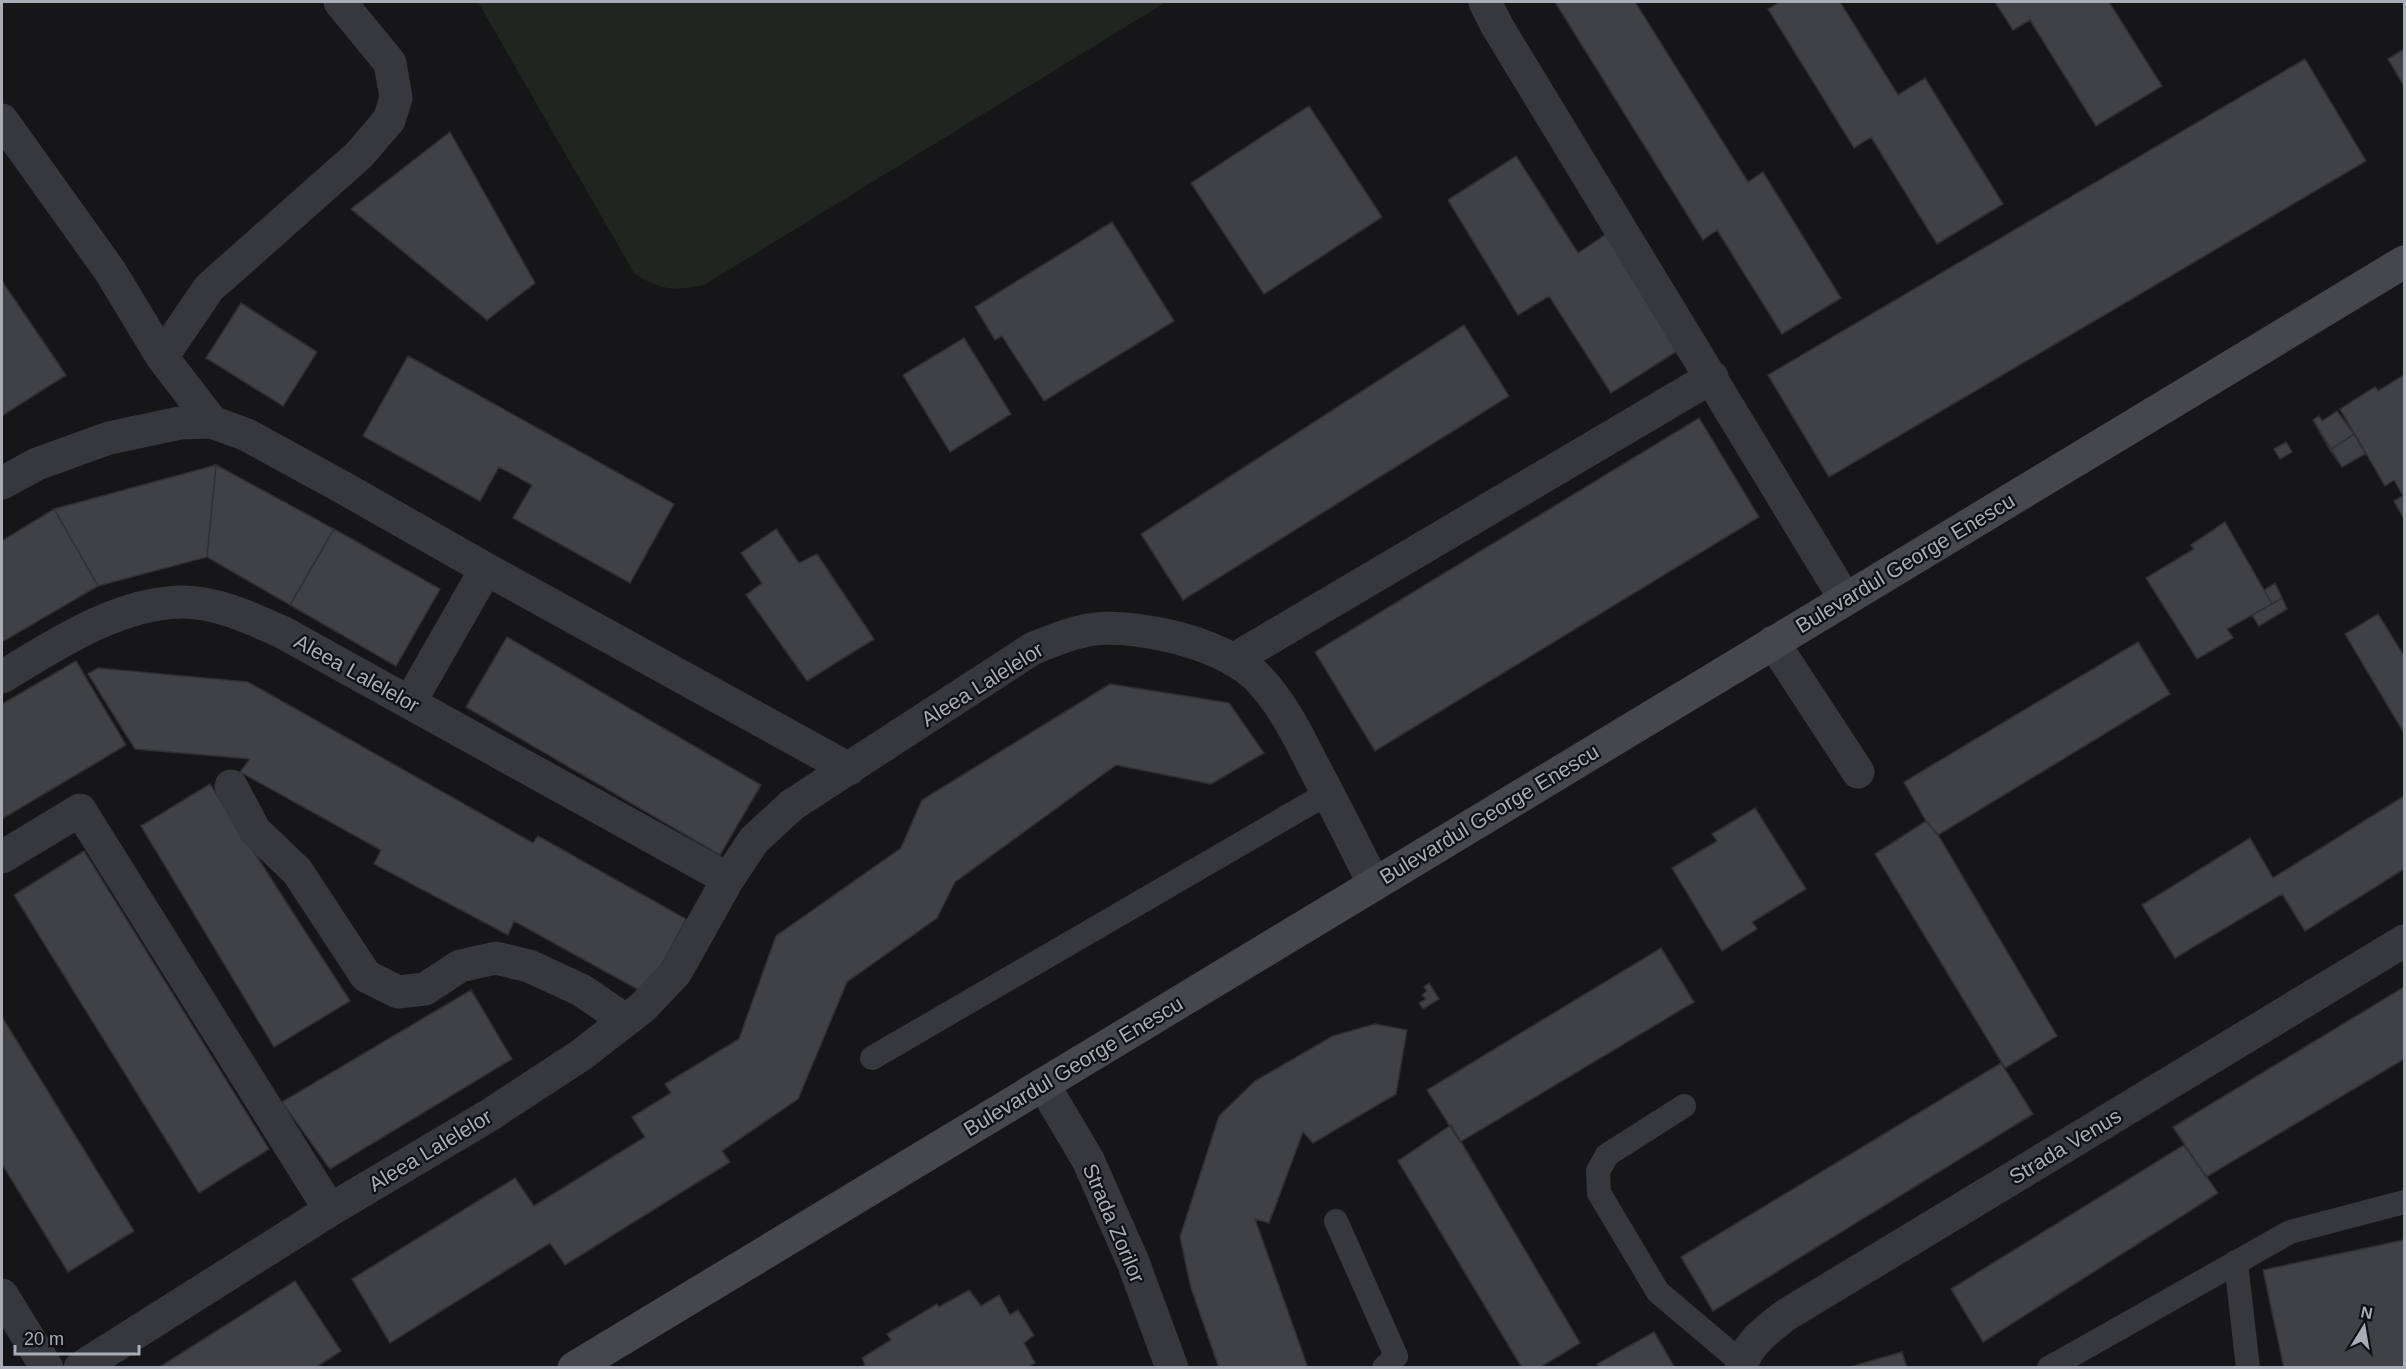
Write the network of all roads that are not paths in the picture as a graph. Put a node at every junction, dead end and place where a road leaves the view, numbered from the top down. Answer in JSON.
{"nodes":[{"id":1,"x":340,"y":2,"type":"edge"},
{"id":2,"x":1485,"y":2,"type":"edge"},
{"id":3,"x":2,"y":120,"type":"edge"},
{"id":4,"x":2404,"y":262,"type":"edge"},
{"id":5,"x":162,"y":357,"type":"junction"},
{"id":6,"x":1712,"y":377,"type":"junction"},
{"id":7,"x":212,"y":422,"type":"junction"},
{"id":8,"x":2,"y":483,"type":"edge"},
{"id":9,"x":486,"y":569,"type":"junction"},
{"id":10,"x":1845,"y":599,"type":"junction"},
{"id":11,"x":1773,"y":642,"type":"junction"},
{"id":12,"x":1233,"y":660,"type":"junction"},
{"id":13,"x":2,"y":677,"type":"edge"},
{"id":14,"x":410,"y":702,"type":"junction"},
{"id":15,"x":849,"y":769,"type":"junction"},
{"id":16,"x":1858,"y":772,"type":"dead end"},
{"id":17,"x":231,"y":786,"type":"dead end"},
{"id":18,"x":1328,"y":793,"type":"junction"},
{"id":19,"x":2,"y":857,"type":"edge"},
{"id":20,"x":728,"y":879,"type":"junction"},
{"id":21,"x":1374,"y":884,"type":"junction"},
{"id":22,"x":2404,"y":941,"type":"edge"},
{"id":23,"x":625,"y":1020,"type":"junction"},
{"id":24,"x":872,"y":1058,"type":"dead end"},
{"id":25,"x":1043,"y":1084,"type":"junction"},
{"id":26,"x":1684,"y":1106,"type":"dead end"},
{"id":27,"x":2404,"y":1202,"type":"edge"},
{"id":28,"x":330,"y":1210,"type":"junction"},
{"id":29,"x":1336,"y":1221,"type":"dead end"},
{"id":30,"x":2236,"y":1262,"type":"junction"},
{"id":31,"x":2,"y":1294,"type":"edge"},
{"id":32,"x":1742,"y":1365,"type":"edge"},
{"id":33,"x":47,"y":1368,"type":"edge"},
{"id":34,"x":80,"y":1368,"type":"edge"},
{"id":35,"x":574,"y":1368,"type":"edge"},
{"id":36,"x":1172,"y":1368,"type":"edge"},
{"id":37,"x":1384,"y":1368,"type":"edge"},
{"id":38,"x":2049,"y":1368,"type":"edge"},
{"id":39,"x":2248,"y":1368,"type":"edge"}],
"edges":[{"from":1,"to":5,"type":"street"},
{"from":2,"to":6,"type":"street"},
{"from":3,"to":5,"type":"street"},
{"from":4,"to":10,"type":"main road","name":"Bulevardul George Enescu"},
{"from":5,"to":7,"type":"street"},
{"from":6,"to":10,"type":"street"},
{"from":6,"to":12,"type":"street"},
{"from":7,"to":8,"type":"street"},
{"from":7,"to":9,"type":"street"},
{"from":9,"to":14,"type":"street"},
{"from":9,"to":15,"type":"street"},
{"from":10,"to":11,"type":"main road","name":"Bulevardul George Enescu"},
{"from":11,"to":16,"type":"street"},
{"from":11,"to":21,"type":"main road","name":"Bulevardul George Enescu"},
{"from":12,"to":15,"type":"street","name":"Aleea Lalelelor"},
{"from":12,"to":18,"type":"street","name":"Aleea Lalelelor"},
{"from":13,"to":14,"type":"street","name":"Aleea Lalelelor"},
{"from":14,"to":20,"type":"street","name":"Aleea Lalelelor"},
{"from":15,"to":20,"type":"street","name":"Aleea Lalelelor"},
{"from":17,"to":23,"type":"street"},
{"from":18,"to":21,"type":"street","name":"Aleea Lalelelor"},
{"from":18,"to":24,"type":"lane"},
{"from":19,"to":28,"type":"street"},
{"from":20,"to":23,"type":"street","name":"Aleea Lalelelor"},
{"from":21,"to":25,"type":"main road","name":"Bulevardul George Enescu"},
{"from":22,"to":32,"type":"street","name":"Strada Venus"},
{"from":23,"to":28,"type":"street","name":"Aleea Lalelelor"},
{"from":25,"to":35,"type":"main road","name":"Bulevardul George Enescu"},
{"from":25,"to":36,"type":"street","name":"Strada Zorilor"},
{"from":26,"to":32,"type":"lane"},
{"from":27,"to":30,"type":"lane"},
{"from":28,"to":34,"type":"street","name":"Aleea Lalelelor"},
{"from":29,"to":37,"type":"lane"},
{"from":30,"to":38,"type":"lane"},
{"from":30,"to":39,"type":"lane"},
{"from":31,"to":33,"type":"street"}]}
